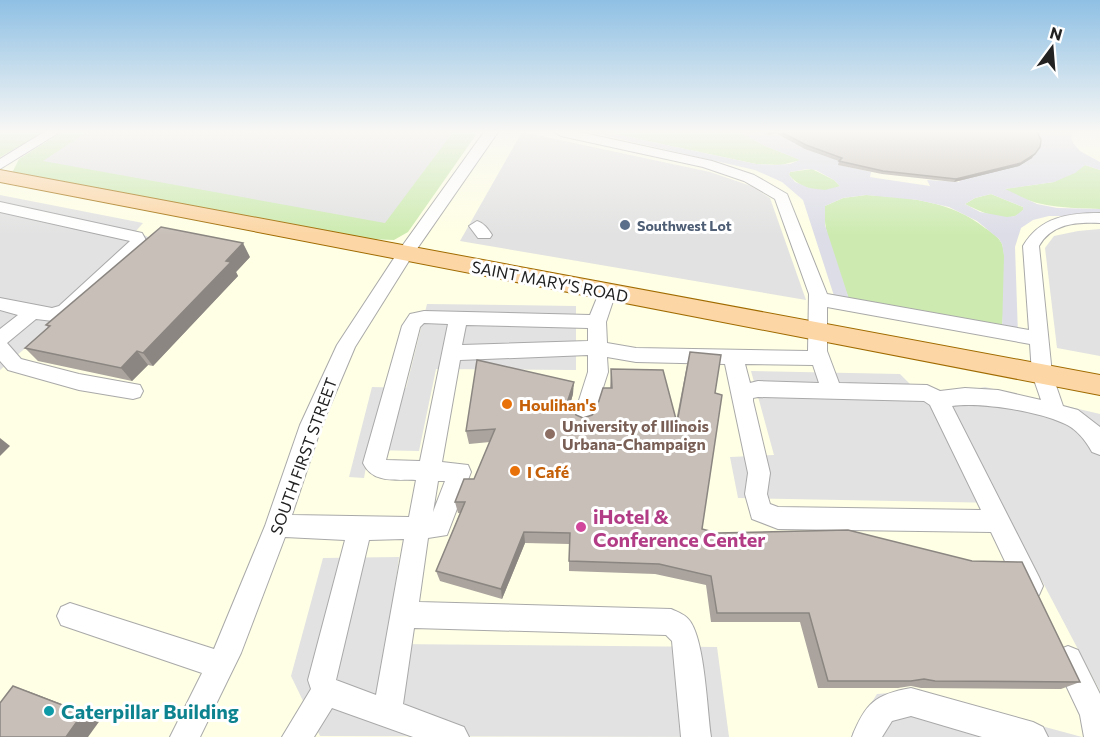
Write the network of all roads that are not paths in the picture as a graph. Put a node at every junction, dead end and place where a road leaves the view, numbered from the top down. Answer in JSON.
{"nodes":[{"id":1,"x":467,"y":166,"type":"edge"},
{"id":2,"x":702,"y":166,"type":"edge"},
{"id":3,"x":0,"y":176,"type":"edge"},
{"id":4,"x":0,"y":207,"type":"edge"},
{"id":5,"x":1100,"y":218,"type":"edge"},
{"id":6,"x":1082,"y":219,"type":"junction"},
{"id":7,"x":1050,"y":225,"type":"junction"},
{"id":8,"x":1100,"y":229,"type":"edge"},
{"id":9,"x":1066,"y":233,"type":"dead end"},
{"id":10,"x":406,"y":253,"type":"junction"},
{"id":11,"x":1032,"y":264,"type":"junction"},
{"id":12,"x":1048,"y":273,"type":"dead end"},
{"id":13,"x":607,"y":291,"type":"junction"},
{"id":14,"x":1035,"y":294,"type":"junction"},
{"id":15,"x":818,"y":299,"type":"junction"},
{"id":16,"x":0,"y":304,"type":"edge"},
{"id":17,"x":1052,"y":306,"type":"dead end"},
{"id":18,"x":33,"y":312,"type":"junction"},
{"id":19,"x":458,"y":318,"type":"junction"},
{"id":20,"x":597,"y":322,"type":"junction"},
{"id":21,"x":817,"y":331,"type":"junction"},
{"id":22,"x":0,"y":339,"type":"edge"},
{"id":23,"x":1039,"y":339,"type":"junction"},
{"id":24,"x":0,"y":348,"type":"edge"},
{"id":25,"x":597,"y":348,"type":"junction"},
{"id":26,"x":452,"y":353,"type":"junction"},
{"id":27,"x":733,"y":356,"type":"junction"},
{"id":28,"x":819,"y":358,"type":"junction"},
{"id":29,"x":1042,"y":374,"type":"junction"},
{"id":30,"x":1100,"y":385,"type":"edge"},
{"id":31,"x":133,"y":391,"type":"dead end"},
{"id":32,"x":832,"y":391,"type":"junction"},
{"id":33,"x":743,"y":393,"type":"junction"},
{"id":34,"x":938,"y":399,"type":"junction"},
{"id":35,"x":1055,"y":411,"type":"junction"},
{"id":36,"x":583,"y":419,"type":"edge"},
{"id":37,"x":1098,"y":438,"type":"edge"},
{"id":38,"x":430,"y":471,"type":"junction"},
{"id":39,"x":998,"y":521,"type":"junction"},
{"id":40,"x":277,"y":526,"type":"junction"},
{"id":41,"x":360,"y":529,"type":"junction"},
{"id":42,"x":418,"y":529,"type":"junction"},
{"id":43,"x":1042,"y":609,"type":"edge"},
{"id":44,"x":70,"y":615,"type":"dead end"},
{"id":45,"x":404,"y":615,"type":"junction"},
{"id":46,"x":1058,"y":640,"type":"edge"},
{"id":47,"x":220,"y":665,"type":"junction"},
{"id":48,"x":326,"y":692,"type":"junction"},
{"id":49,"x":387,"y":712,"type":"junction"},
{"id":50,"x":1098,"y":720,"type":"edge"},
{"id":51,"x":185,"y":737,"type":"edge"},
{"id":52,"x":297,"y":737,"type":"edge"},
{"id":53,"x":454,"y":737,"type":"edge"},
{"id":54,"x":696,"y":737,"type":"edge"},
{"id":55,"x":867,"y":737,"type":"edge"},
{"id":56,"x":1033,"y":737,"type":"edge"}],
"edges":[{"from":1,"to":10,"type":"street","name":"SOUTH FIRST STREET"},
{"from":2,"to":15,"type":"street"},
{"from":3,"to":10,"type":"main road","name":"SAINT MARY'S ROAD"},
{"from":4,"to":18,"type":"street"},
{"from":5,"to":6,"type":"street"},
{"from":6,"to":7,"type":"street"},
{"from":6,"to":8,"type":"street"},
{"from":7,"to":9,"type":"street"},
{"from":7,"to":11,"type":"street"},
{"from":10,"to":13,"type":"main road","name":"SAINT MARY'S ROAD"},
{"from":10,"to":40,"type":"street","name":"SOUTH FIRST STREET"},
{"from":11,"to":12,"type":"street"},
{"from":11,"to":14,"type":"street"},
{"from":13,"to":20,"type":"street"},
{"from":13,"to":21,"type":"main road","name":"SAINT MARY'S ROAD"},
{"from":14,"to":17,"type":"street"},
{"from":14,"to":23,"type":"street"},
{"from":15,"to":21,"type":"street"},
{"from":15,"to":23,"type":"street"},
{"from":16,"to":18,"type":"street"},
{"from":18,"to":22,"type":"street"},
{"from":19,"to":20,"type":"street"},
{"from":19,"to":26,"type":"street"},
{"from":19,"to":38,"type":"street"},
{"from":20,"to":25,"type":"street"},
{"from":21,"to":28,"type":"street"},
{"from":21,"to":29,"type":"main road","name":"SAINT MARY'S ROAD"},
{"from":23,"to":29,"type":"street"},
{"from":24,"to":31,"type":"street"},
{"from":25,"to":26,"type":"street"},
{"from":25,"to":27,"type":"street"},
{"from":25,"to":36,"type":"street"},
{"from":26,"to":38,"type":"street"},
{"from":27,"to":28,"type":"street"},
{"from":27,"to":33,"type":"street"},
{"from":28,"to":32,"type":"street"},
{"from":29,"to":30,"type":"main road","name":"SAINT MARY'S ROAD"},
{"from":29,"to":35,"type":"street"},
{"from":32,"to":33,"type":"street"},
{"from":32,"to":34,"type":"street"},
{"from":33,"to":39,"type":"street"},
{"from":34,"to":35,"type":"street"},
{"from":34,"to":39,"type":"street"},
{"from":35,"to":37,"type":"street"},
{"from":38,"to":42,"type":"street"},
{"from":39,"to":43,"type":"street"},
{"from":40,"to":41,"type":"street"},
{"from":40,"to":47,"type":"street","name":"SOUTH FIRST STREET"},
{"from":41,"to":42,"type":"street"},
{"from":41,"to":48,"type":"street"},
{"from":42,"to":45,"type":"street"},
{"from":44,"to":47,"type":"street"},
{"from":45,"to":49,"type":"street"},
{"from":45,"to":54,"type":"street"},
{"from":46,"to":50,"type":"street"},
{"from":47,"to":51,"type":"street","name":"SOUTH FIRST STREET"},
{"from":48,"to":49,"type":"street"},
{"from":48,"to":52,"type":"street"},
{"from":49,"to":53,"type":"street"},
{"from":55,"to":56,"type":"street"}]}
